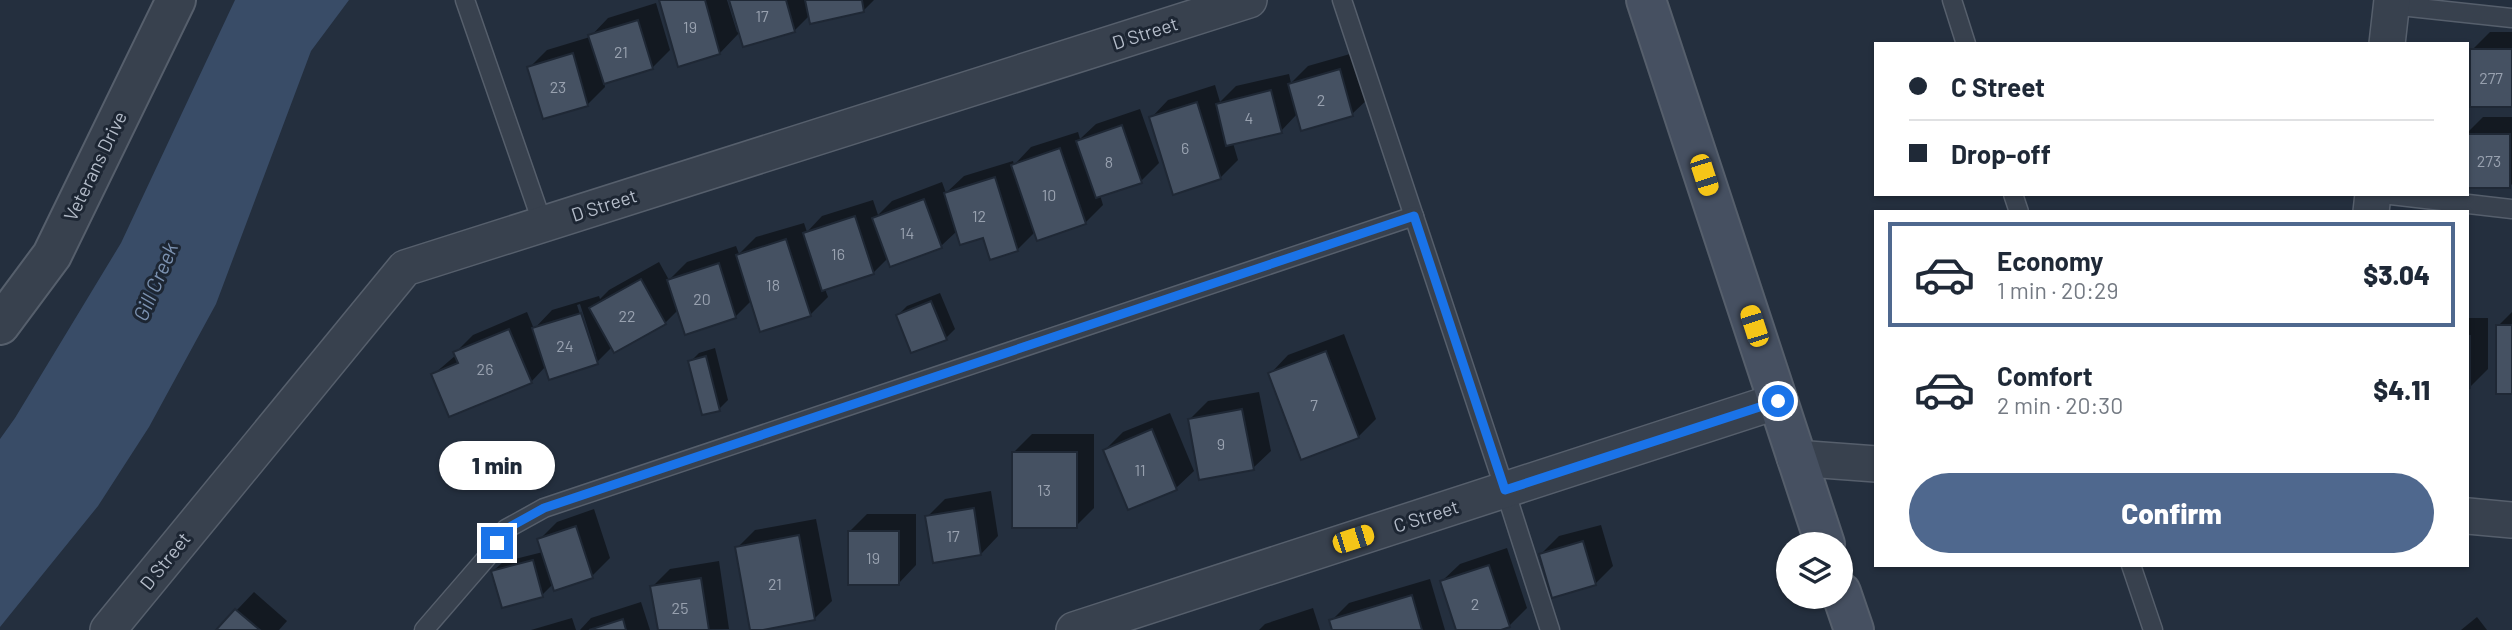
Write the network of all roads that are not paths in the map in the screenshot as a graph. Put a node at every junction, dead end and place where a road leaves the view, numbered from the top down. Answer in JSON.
{"nodes":[{"id":1,"x":176,"y":0,"type":"edge"},
{"id":2,"x":465,"y":0,"type":"edge"},
{"id":3,"x":1249,"y":0,"type":"edge"},
{"id":4,"x":1342,"y":0,"type":"edge"},
{"id":5,"x":1646,"y":0,"type":"edge"},
{"id":6,"x":1952,"y":0,"type":"edge"},
{"id":7,"x":2391,"y":2,"type":"edge"},
{"id":8,"x":2512,"y":18,"type":"edge"},
{"id":9,"x":1965,"y":42,"type":"edge"},
{"id":10,"x":2387,"y":42,"type":"edge"},
{"id":11,"x":2399,"y":196,"type":"edge"},
{"id":12,"x":2512,"y":209,"type":"edge"},
{"id":13,"x":1414,"y":216,"type":"junction"},
{"id":14,"x":543,"y":225,"type":"junction"},
{"id":15,"x":0,"y":325,"type":"edge"},
{"id":16,"x":1778,"y":401,"type":"junction"},
{"id":17,"x":1795,"y":458,"type":"junction"},
{"id":18,"x":1874,"y":464,"type":"edge"},
{"id":19,"x":1505,"y":490,"type":"junction"},
{"id":20,"x":2469,"y":516,"type":"edge"},
{"id":21,"x":2512,"y":520,"type":"edge"},
{"id":22,"x":1821,"y":532,"type":"edge"},
{"id":23,"x":2132,"y":567,"type":"edge"},
{"id":24,"x":1847,"y":609,"type":"edge"},
{"id":25,"x":108,"y":630,"type":"edge"},
{"id":26,"x":424,"y":630,"type":"edge"},
{"id":27,"x":1074,"y":630,"type":"edge"},
{"id":28,"x":1549,"y":630,"type":"edge"},
{"id":29,"x":1854,"y":630,"type":"edge"},
{"id":30,"x":2153,"y":630,"type":"edge"}],
"edges":[{"from":1,"to":15,"type":"street","name":"Veterans Drive"},
{"from":2,"to":14,"type":"lane"},
{"from":3,"to":14,"type":"street","name":"D Street"},
{"from":4,"to":13,"type":"lane"},
{"from":5,"to":16,"type":"main road"},
{"from":6,"to":9,"type":"lane"},
{"from":7,"to":8,"type":"lane"},
{"from":7,"to":10,"type":"street"},
{"from":11,"to":12,"type":"lane"},
{"from":13,"to":19,"type":"lane"},
{"from":13,"to":26,"type":"lane"},
{"from":14,"to":25,"type":"street","name":"D Street"},
{"from":16,"to":17,"type":"main road"},
{"from":16,"to":19,"type":"street","name":"C Street"},
{"from":17,"to":18,"type":"street"},
{"from":17,"to":22,"type":"main road"},
{"from":19,"to":27,"type":"street","name":"C Street"},
{"from":19,"to":28,"type":"lane"},
{"from":20,"to":21,"type":"street"},
{"from":23,"to":30,"type":"lane"},
{"from":24,"to":29,"type":"main road"}]}
